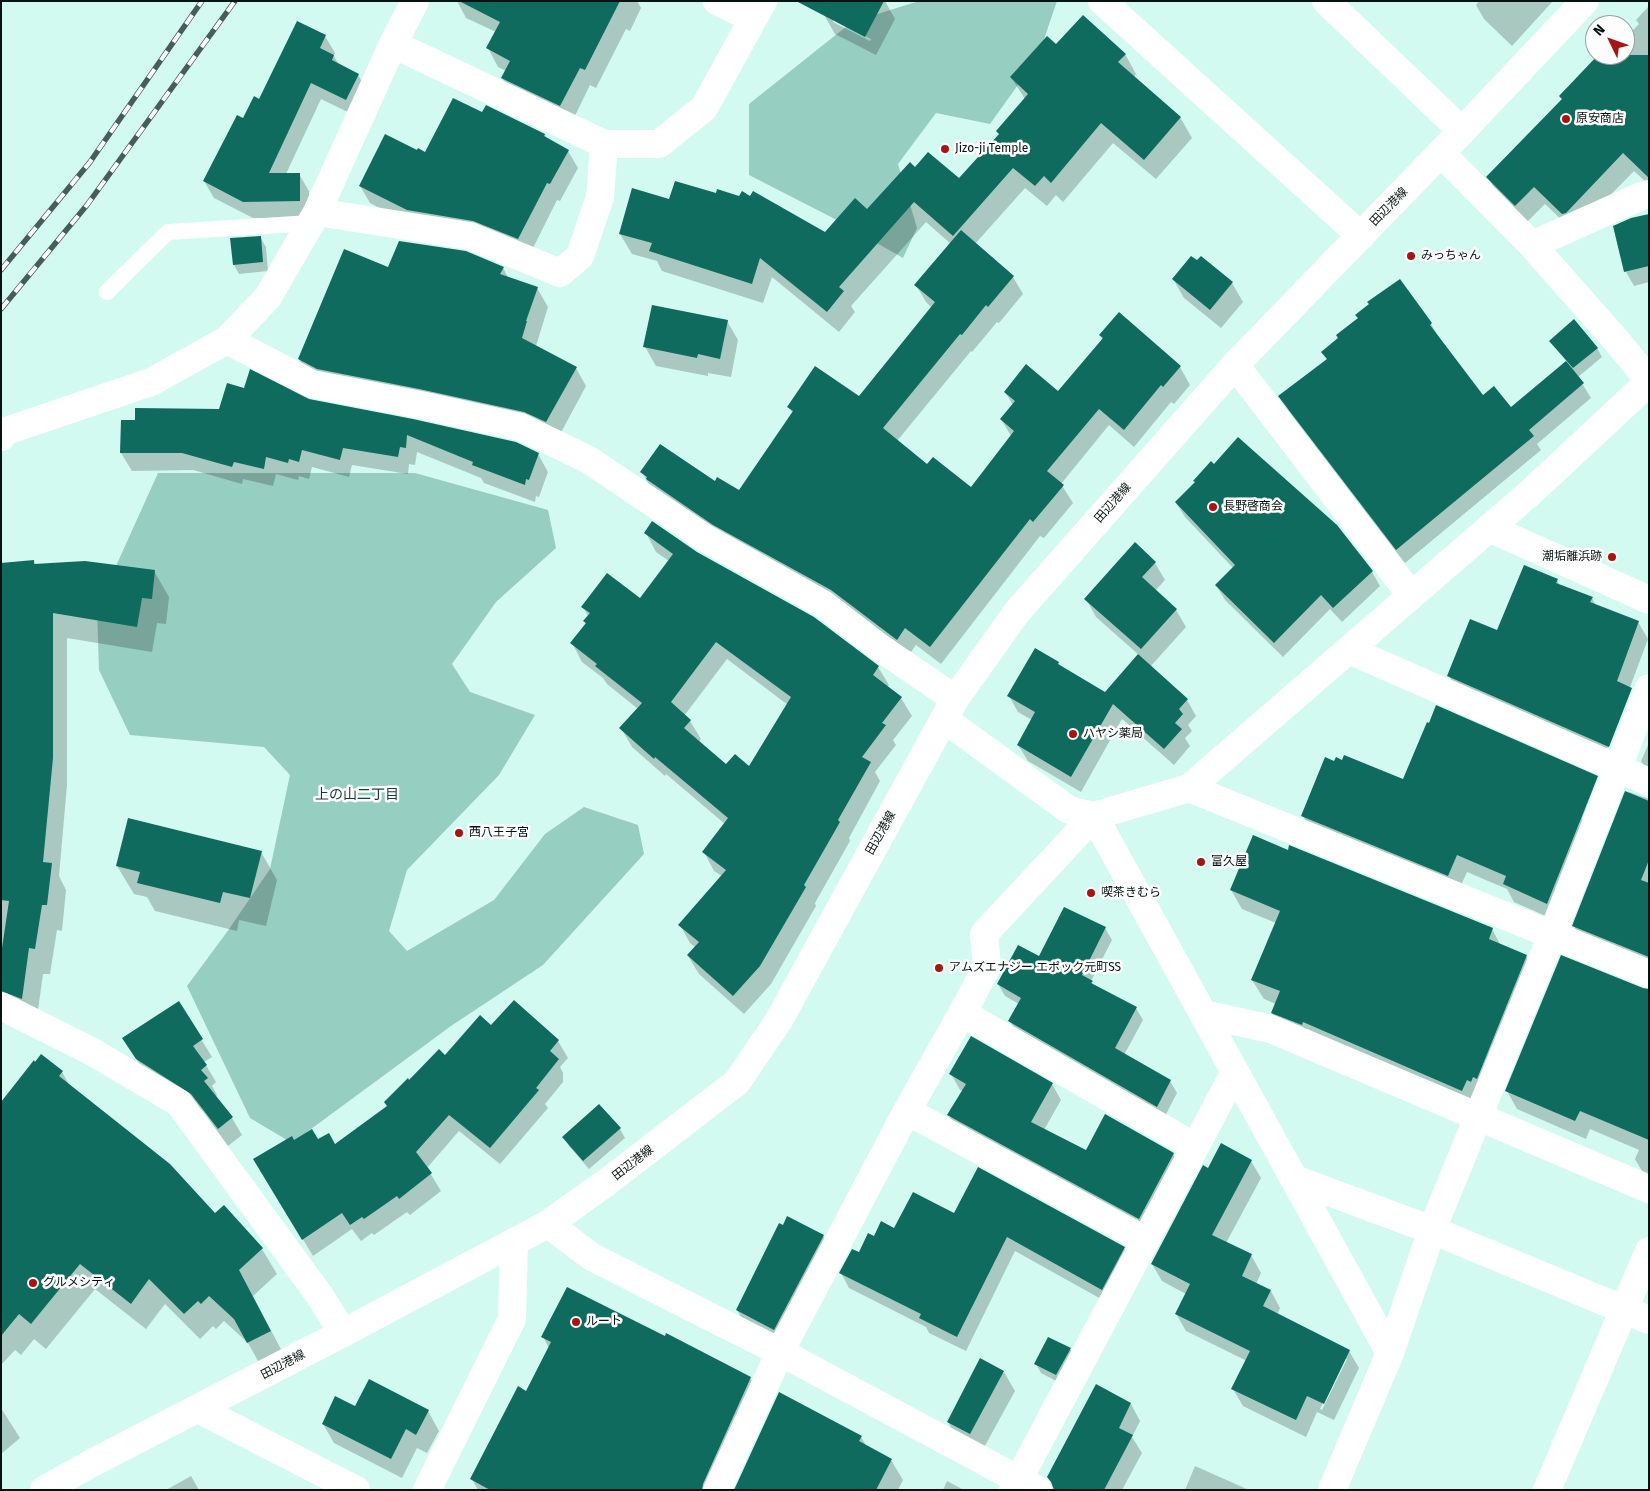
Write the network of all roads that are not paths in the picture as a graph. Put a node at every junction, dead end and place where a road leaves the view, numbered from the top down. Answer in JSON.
{"nodes":[{"id":1,"x":414,"y":1,"type":"edge"},
{"id":2,"x":717,"y":1,"type":"edge"},
{"id":3,"x":1102,"y":1,"type":"edge"},
{"id":4,"x":1326,"y":1,"type":"edge"},
{"id":5,"x":1585,"y":1,"type":"edge"},
{"id":6,"x":758,"y":10,"type":"edge"},
{"id":7,"x":393,"y":44,"type":"junction"},
{"id":8,"x":1462,"y":131,"type":"junction"},
{"id":9,"x":604,"y":144,"type":"junction"},
{"id":10,"x":1441,"y":153,"type":"junction"},
{"id":11,"x":1649,"y":194,"type":"edge"},
{"id":12,"x":314,"y":217,"type":"junction"},
{"id":13,"x":1361,"y":236,"type":"junction"},
{"id":14,"x":1532,"y":245,"type":"junction"},
{"id":15,"x":107,"y":292,"type":"dead end"},
{"id":16,"x":227,"y":340,"type":"junction"},
{"id":17,"x":1234,"y":366,"type":"junction"},
{"id":18,"x":1649,"y":381,"type":"edge"},
{"id":19,"x":1,"y":437,"type":"edge"},
{"id":20,"x":1489,"y":528,"type":"junction"},
{"id":21,"x":1411,"y":596,"type":"junction"},
{"id":22,"x":1649,"y":600,"type":"edge"},
{"id":23,"x":1348,"y":650,"type":"junction"},
{"id":24,"x":1649,"y":688,"type":"edge"},
{"id":25,"x":950,"y":709,"type":"junction"},
{"id":26,"x":1617,"y":767,"type":"junction"},
{"id":27,"x":1649,"y":782,"type":"edge"},
{"id":28,"x":1189,"y":788,"type":"junction"},
{"id":29,"x":1094,"y":816,"type":"junction"},
{"id":30,"x":1552,"y":935,"type":"junction"},
{"id":31,"x":1649,"y":974,"type":"edge"},
{"id":32,"x":1,"y":1006,"type":"edge"},
{"id":33,"x":962,"y":1013,"type":"junction"},
{"id":34,"x":1203,"y":1014,"type":"junction"},
{"id":35,"x":1235,"y":1072,"type":"junction"},
{"id":36,"x":907,"y":1111,"type":"junction"},
{"id":37,"x":1478,"y":1117,"type":"junction"},
{"id":38,"x":1195,"y":1147,"type":"junction"},
{"id":39,"x":1294,"y":1179,"type":"junction"},
{"id":40,"x":1649,"y":1189,"type":"edge"},
{"id":41,"x":548,"y":1224,"type":"junction"},
{"id":42,"x":1432,"y":1230,"type":"junction"},
{"id":43,"x":1146,"y":1240,"type":"junction"},
{"id":44,"x":514,"y":1242,"type":"junction"},
{"id":45,"x":1649,"y":1251,"type":"edge"},
{"id":46,"x":1637,"y":1315,"type":"edge"},
{"id":47,"x":343,"y":1334,"type":"junction"},
{"id":48,"x":780,"y":1352,"type":"junction"},
{"id":49,"x":1390,"y":1353,"type":"junction"},
{"id":50,"x":198,"y":1409,"type":"junction"},
{"id":51,"x":1023,"y":1486,"type":"edge"},
{"id":52,"x":44,"y":1490,"type":"edge"},
{"id":53,"x":356,"y":1490,"type":"edge"},
{"id":54,"x":427,"y":1490,"type":"edge"},
{"id":55,"x":718,"y":1490,"type":"edge"},
{"id":56,"x":1332,"y":1490,"type":"edge"},
{"id":57,"x":1547,"y":1490,"type":"edge"}],
"edges":[{"from":1,"to":7,"type":"street"},
{"from":2,"to":6,"type":"street"},
{"from":3,"to":13,"type":"street"},
{"from":4,"to":8,"type":"street"},
{"from":5,"to":8,"type":"street","name":"田辺港線"},
{"from":6,"to":9,"type":"street"},
{"from":7,"to":9,"type":"street"},
{"from":7,"to":12,"type":"street"},
{"from":8,"to":10,"type":"street","name":"田辺港線"},
{"from":9,"to":12,"type":"street"},
{"from":10,"to":13,"type":"street","name":"田辺港線"},
{"from":10,"to":14,"type":"street"},
{"from":11,"to":14,"type":"street"},
{"from":12,"to":15,"type":"lane"},
{"from":12,"to":16,"type":"street"},
{"from":13,"to":17,"type":"street","name":"田辺港線"},
{"from":14,"to":18,"type":"street"},
{"from":16,"to":19,"type":"street"},
{"from":16,"to":25,"type":"street"},
{"from":17,"to":21,"type":"street"},
{"from":17,"to":25,"type":"street","name":"田辺港線"},
{"from":18,"to":20,"type":"street"},
{"from":20,"to":21,"type":"street"},
{"from":20,"to":22,"type":"street"},
{"from":21,"to":23,"type":"street"},
{"from":23,"to":26,"type":"street"},
{"from":23,"to":28,"type":"street"},
{"from":24,"to":26,"type":"street"},
{"from":25,"to":29,"type":"street"},
{"from":25,"to":41,"type":"street","name":"田辺港線"},
{"from":26,"to":27,"type":"street"},
{"from":26,"to":30,"type":"street"},
{"from":28,"to":29,"type":"street"},
{"from":28,"to":30,"type":"street"},
{"from":29,"to":33,"type":"street"},
{"from":29,"to":34,"type":"street"},
{"from":30,"to":31,"type":"street"},
{"from":30,"to":37,"type":"street"},
{"from":32,"to":47,"type":"street"},
{"from":33,"to":36,"type":"street"},
{"from":33,"to":38,"type":"street"},
{"from":34,"to":35,"type":"street"},
{"from":34,"to":37,"type":"street"},
{"from":35,"to":38,"type":"street"},
{"from":35,"to":39,"type":"street"},
{"from":36,"to":43,"type":"street"},
{"from":36,"to":48,"type":"street"},
{"from":37,"to":40,"type":"street"},
{"from":37,"to":42,"type":"street"},
{"from":38,"to":43,"type":"street"},
{"from":39,"to":42,"type":"street"},
{"from":39,"to":49,"type":"street"},
{"from":41,"to":44,"type":"street","name":"田辺港線"},
{"from":41,"to":48,"type":"street"},
{"from":42,"to":46,"type":"street"},
{"from":42,"to":49,"type":"street"},
{"from":43,"to":51,"type":"street"},
{"from":44,"to":47,"type":"street","name":"田辺港線"},
{"from":44,"to":54,"type":"street"},
{"from":45,"to":46,"type":"street"},
{"from":46,"to":57,"type":"street"},
{"from":47,"to":50,"type":"street","name":"田辺港線"},
{"from":48,"to":51,"type":"street"},
{"from":48,"to":55,"type":"street"},
{"from":49,"to":56,"type":"street"},
{"from":50,"to":52,"type":"street","name":"田辺港線"},
{"from":50,"to":53,"type":"street"}]}
